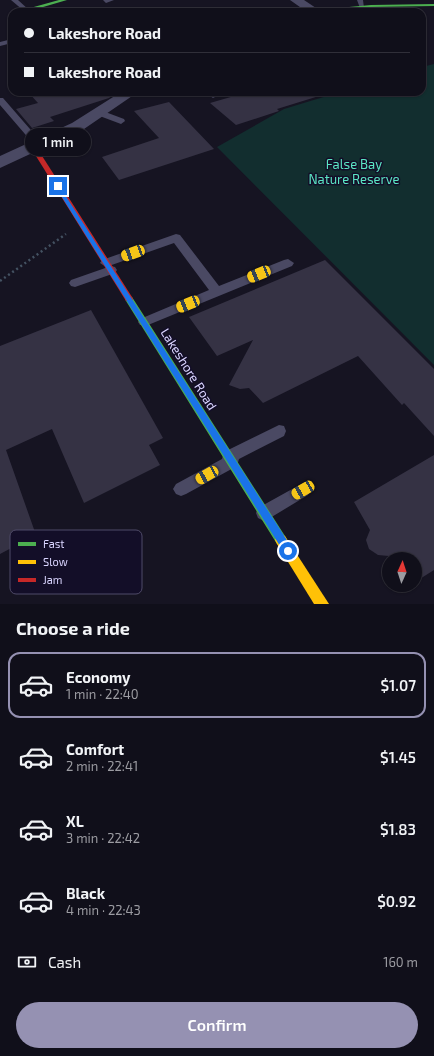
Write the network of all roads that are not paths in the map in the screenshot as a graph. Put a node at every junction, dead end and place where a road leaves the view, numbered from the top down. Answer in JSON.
{"nodes":[{"id":1,"x":14,"y":0,"type":"edge"},
{"id":2,"x":65,"y":0,"type":"edge"},
{"id":3,"x":296,"y":0,"type":"edge"},
{"id":4,"x":361,"y":3,"type":"edge"},
{"id":5,"x":434,"y":5,"type":"edge"},
{"id":6,"x":23,"y":8,"type":"edge"},
{"id":7,"x":37,"y":8,"type":"edge"},
{"id":8,"x":309,"y":8,"type":"edge"},
{"id":9,"x":336,"y":8,"type":"edge"},
{"id":10,"x":124,"y":96,"type":"edge"},
{"id":11,"x":0,"y":100,"type":"edge"},
{"id":12,"x":100,"y":113,"type":"junction"},
{"id":13,"x":121,"y":121,"type":"dead end"},
{"id":14,"x":37,"y":147,"type":"junction"},
{"id":15,"x":0,"y":162,"type":"edge"},
{"id":16,"x":288,"y":263,"type":"dead end"},
{"id":17,"x":109,"y":267,"type":"junction"},
{"id":18,"x":75,"y":283,"type":"dead end"},
{"id":19,"x":217,"y":292,"type":"junction"},
{"id":20,"x":144,"y":322,"type":"junction"},
{"id":21,"x":279,"y":431,"type":"dead end"},
{"id":22,"x":230,"y":459,"type":"junction"},
{"id":23,"x":181,"y":489,"type":"dead end"},
{"id":24,"x":303,"y":490,"type":"dead end"},
{"id":25,"x":264,"y":512,"type":"junction"},
{"id":26,"x":320,"y":603,"type":"edge"}],
"edges":[{"from":1,"to":6,"type":"lane"},
{"from":2,"to":7,"type":"street"},
{"from":3,"to":8,"type":"street"},
{"from":4,"to":5,"type":"street"},
{"from":4,"to":9,"type":"street"},
{"from":10,"to":12,"type":"street"},
{"from":11,"to":14,"type":"lane"},
{"from":12,"to":13,"type":"lane"},
{"from":12,"to":14,"type":"street"},
{"from":14,"to":15,"type":"street"},
{"from":14,"to":17,"type":"street","name":"Lakeshore Road"},
{"from":16,"to":19,"type":"lane"},
{"from":17,"to":18,"type":"lane"},
{"from":17,"to":19,"type":"lane"},
{"from":17,"to":20,"type":"street","name":"Lakeshore Road"},
{"from":19,"to":20,"type":"lane"},
{"from":20,"to":22,"type":"street","name":"Lakeshore Road"},
{"from":21,"to":22,"type":"lane"},
{"from":22,"to":23,"type":"lane"},
{"from":22,"to":25,"type":"street","name":"Lakeshore Road"},
{"from":24,"to":25,"type":"lane"},
{"from":25,"to":26,"type":"street","name":"Lakeshore Road"}]}
